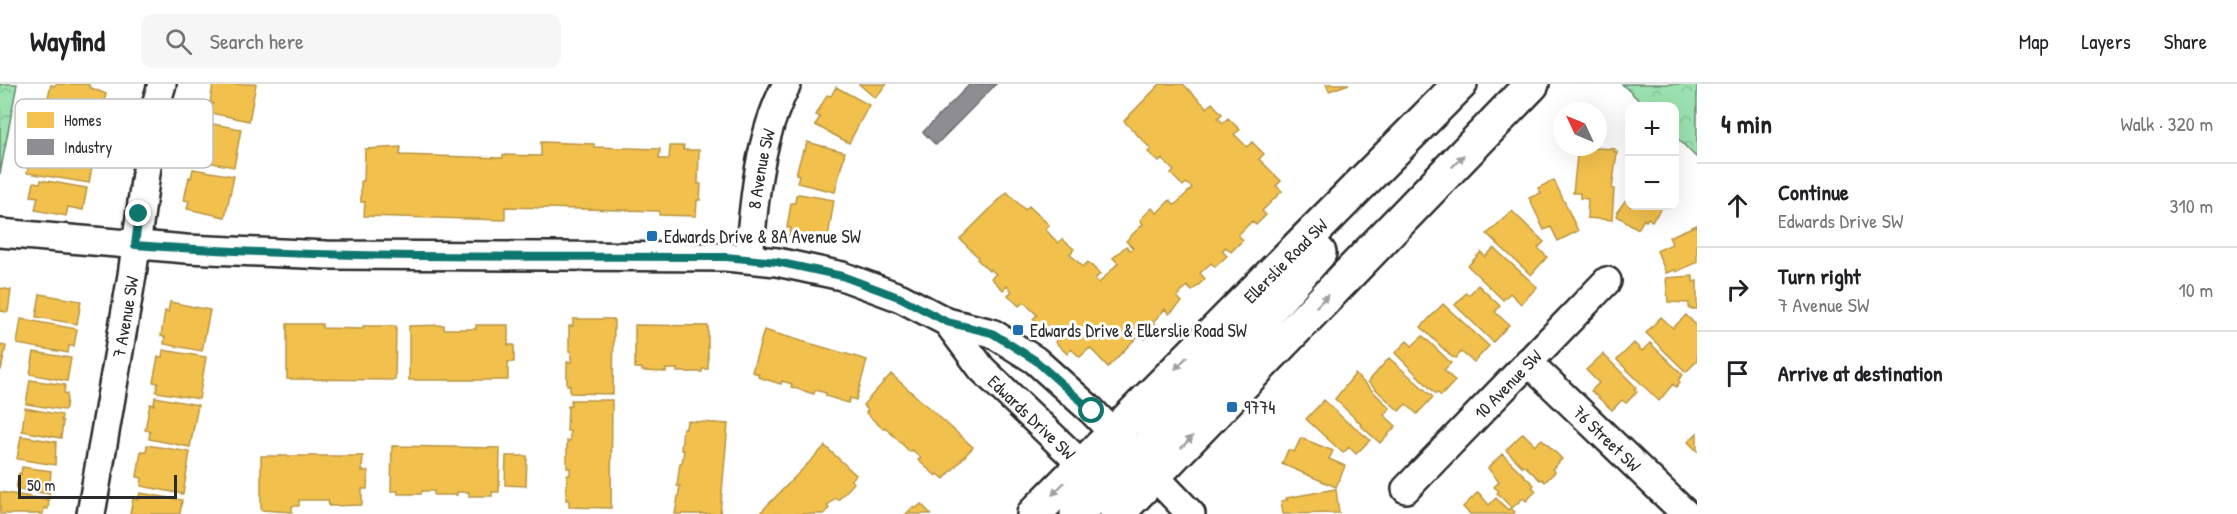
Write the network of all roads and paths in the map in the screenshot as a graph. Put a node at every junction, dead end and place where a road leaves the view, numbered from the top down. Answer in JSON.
{"nodes":[{"id":1,"x":162,"y":84,"type":"edge"},
{"id":2,"x":787,"y":84,"type":"edge"},
{"id":3,"x":1460,"y":84,"type":"edge"},
{"id":4,"x":1532,"y":84,"type":"edge"},
{"id":5,"x":158,"y":99,"type":"edge"},
{"id":6,"x":1409,"y":135,"type":"junction"},
{"id":7,"x":146,"y":168,"type":"edge"},
{"id":8,"x":0,"y":233,"type":"edge"},
{"id":9,"x":135,"y":245,"type":"junction"},
{"id":10,"x":749,"y":258,"type":"junction"},
{"id":11,"x":1607,"y":281,"type":"dead end"},
{"id":12,"x":947,"y":322,"type":"junction"},
{"id":13,"x":1528,"y":362,"type":"junction"},
{"id":14,"x":1113,"y":432,"type":"junction"},
{"id":15,"x":1146,"y":466,"type":"junction"},
{"id":16,"x":1406,"y":489,"type":"dead end"},
{"id":17,"x":1112,"y":497,"type":"edge"},
{"id":18,"x":91,"y":514,"type":"edge"},
{"id":19,"x":1034,"y":514,"type":"edge"},
{"id":20,"x":1077,"y":514,"type":"edge"},
{"id":21,"x":1191,"y":514,"type":"edge"},
{"id":22,"x":1686,"y":514,"type":"edge"}],
"edges":[{"from":1,"to":5,"type":"street","name":"7 Avenue SW"},
{"from":2,"to":10,"type":"street","name":"8 Avenue SW"},
{"from":3,"to":6,"type":"main road","name":"Ellerslie Road SW"},
{"from":15,"to":4,"type":"main road","one_way":true},
{"from":6,"to":14,"type":"main road","name":"Ellerslie Road SW","one_way":true},
{"from":6,"to":15,"type":"main road"},
{"from":7,"to":9,"type":"street","name":"7 Avenue SW"},
{"from":8,"to":9,"type":"street","name":"Edwards Drive SW"},
{"from":9,"to":10,"type":"street","name":"Edwards Drive SW"},
{"from":9,"to":18,"type":"street","name":"7 Avenue SW"},
{"from":10,"to":12,"type":"street","name":"Edwards Drive SW"},
{"from":11,"to":13,"type":"street","name":"10 Avenue SW"},
{"from":12,"to":14,"type":"street","name":"Edwards Drive SW"},
{"from":12,"to":17,"type":"street","name":"Edwards Drive SW"},
{"from":13,"to":16,"type":"street","name":"10 Avenue SW"},
{"from":13,"to":22,"type":"street","name":"76 Street SW"},
{"from":14,"to":15,"type":"street","name":"Edwards Drive SW"},
{"from":14,"to":17,"type":"main road"},
{"from":15,"to":17,"type":"main road"},
{"from":15,"to":21,"type":"street","name":"Edwards Drive SW"},
{"from":17,"to":19,"type":"main road","one_way":true},
{"from":17,"to":20,"type":"main road"}]}
